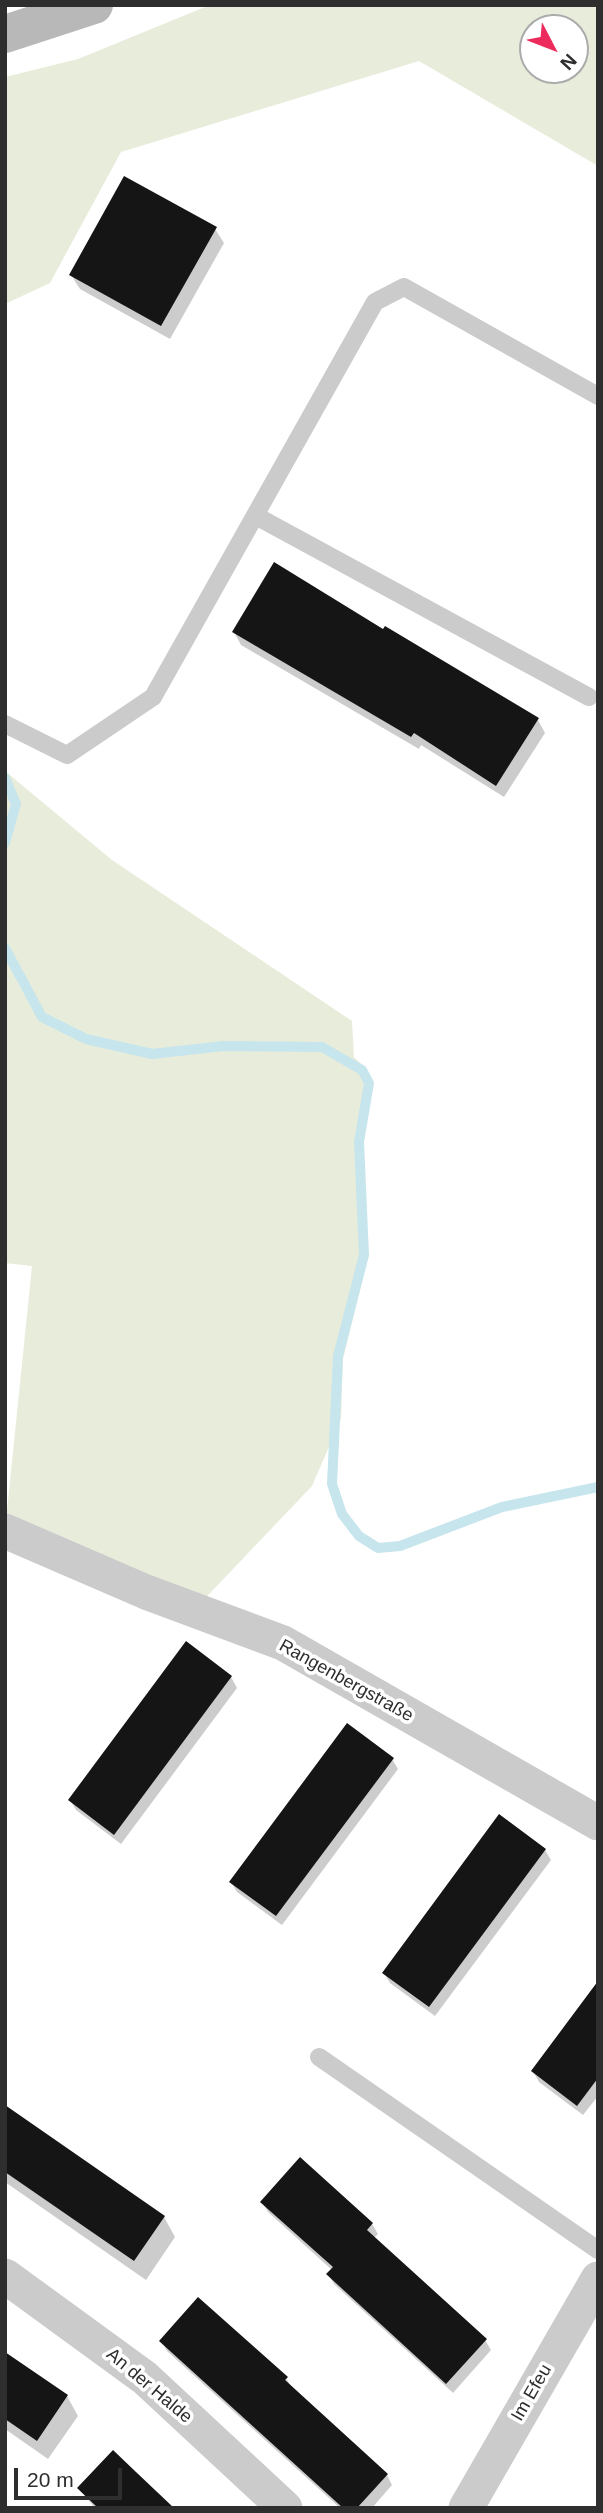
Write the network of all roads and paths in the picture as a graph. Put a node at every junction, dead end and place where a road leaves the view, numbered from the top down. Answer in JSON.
{"nodes":[{"id":1,"x":94,"y":5,"type":"edge"},
{"id":2,"x":5,"y":34,"type":"edge"},
{"id":3,"x":598,"y":396,"type":"edge"},
{"id":4,"x":256,"y":516,"type":"junction"},
{"id":5,"x":589,"y":697,"type":"dead end"},
{"id":6,"x":5,"y":724,"type":"edge"},
{"id":7,"x":5,"y":1531,"type":"edge"},
{"id":8,"x":598,"y":1823,"type":"edge"},
{"id":9,"x":320,"y":2057,"type":"dead end"},
{"id":10,"x":598,"y":2250,"type":"edge"},
{"id":11,"x":5,"y":2276,"type":"edge"},
{"id":12,"x":598,"y":2279,"type":"edge"},
{"id":13,"x":285,"y":2508,"type":"edge"},
{"id":14,"x":466,"y":2508,"type":"edge"}],
"edges":[{"from":1,"to":2,"type":"street"},
{"from":3,"to":4,"type":"lane"},
{"from":4,"to":5,"type":"lane"},
{"from":4,"to":6,"type":"lane"},
{"from":7,"to":8,"type":"street","name":"Rangenbergstraße"},
{"from":9,"to":10,"type":"lane"},
{"from":11,"to":13,"type":"street","name":"An der Halde"},
{"from":12,"to":14,"type":"street","name":"Im Efeu"}]}
